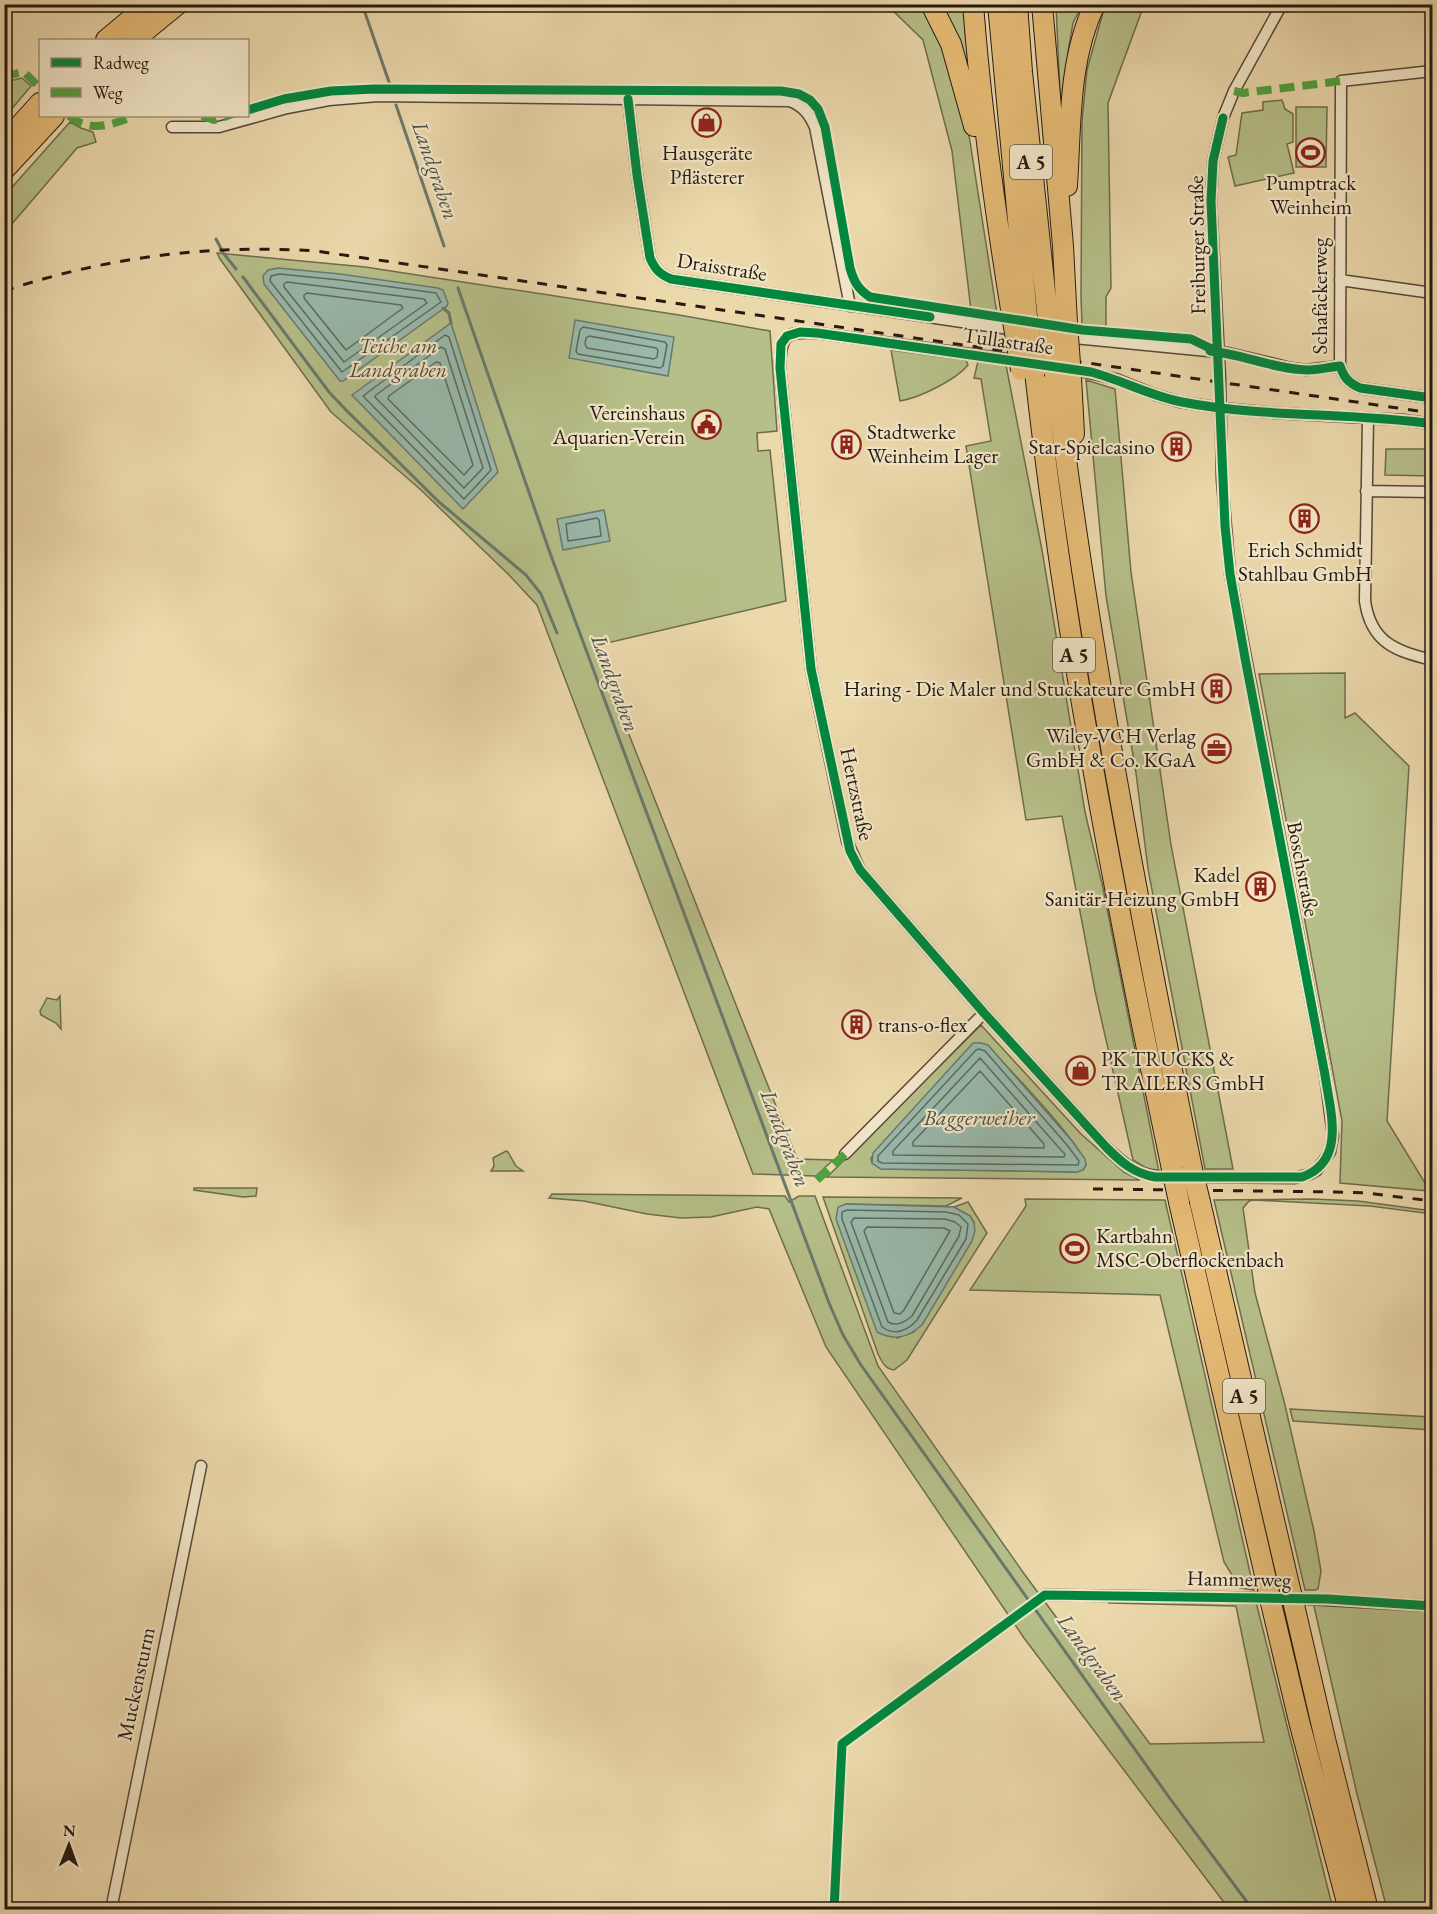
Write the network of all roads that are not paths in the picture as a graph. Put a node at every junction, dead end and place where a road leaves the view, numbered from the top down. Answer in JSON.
{"nodes":[{"id":1,"x":149,"y":4,"type":"edge"},
{"id":2,"x":178,"y":4,"type":"edge"},
{"id":3,"x":932,"y":4,"type":"edge"},
{"id":4,"x":973,"y":4,"type":"edge"},
{"id":5,"x":998,"y":4,"type":"edge"},
{"id":6,"x":1017,"y":4,"type":"edge"},
{"id":7,"x":1042,"y":4,"type":"edge"},
{"id":8,"x":1095,"y":4,"type":"edge"},
{"id":9,"x":1282,"y":4,"type":"edge"},
{"id":10,"x":107,"y":39,"type":"edge"},
{"id":11,"x":135,"y":39,"type":"edge"},
{"id":12,"x":1432,"y":71,"type":"edge"},
{"id":13,"x":628,"y":99,"type":"junction"},
{"id":14,"x":39,"y":104,"type":"edge"},
{"id":15,"x":53,"y":117,"type":"edge"},
{"id":16,"x":172,"y":127,"type":"dead end"},
{"id":17,"x":4,"y":143,"type":"edge"},
{"id":18,"x":4,"y":171,"type":"edge"},
{"id":19,"x":994,"y":204,"type":"junction"},
{"id":20,"x":1063,"y":246,"type":"junction"},
{"id":21,"x":1340,"y":280,"type":"junction"},
{"id":22,"x":1432,"y":293,"type":"edge"},
{"id":23,"x":850,"y":306,"type":"junction"},
{"id":24,"x":1020,"y":316,"type":"junction"},
{"id":25,"x":1058,"y":322,"type":"junction"},
{"id":26,"x":787,"y":336,"type":"joint"},
{"id":27,"x":1218,"y":352,"type":"junction"},
{"id":28,"x":1340,"y":366,"type":"junction"},
{"id":29,"x":1432,"y":398,"type":"edge"},
{"id":30,"x":1221,"y":408,"type":"junction"},
{"id":31,"x":1368,"y":418,"type":"junction"},
{"id":32,"x":1432,"y":424,"type":"edge"},
{"id":33,"x":1366,"y":491,"type":"junction"},
{"id":34,"x":1432,"y":492,"type":"edge"},
{"id":35,"x":1432,"y":660,"type":"edge"},
{"id":36,"x":984,"y":1012,"type":"junction"},
{"id":37,"x":845,"y":1154,"type":"dead end"},
{"id":38,"x":1164,"y":1173,"type":"junction"},
{"id":39,"x":201,"y":1466,"type":"dead end"},
{"id":40,"x":1045,"y":1595,"type":"dead end"},
{"id":41,"x":1432,"y":1606,"type":"edge"},
{"id":42,"x":111,"y":1910,"type":"edge"},
{"id":43,"x":1349,"y":1910,"type":"edge"},
{"id":44,"x":1368,"y":1910,"type":"edge"}],
"edges":[{"from":1,"to":10,"type":"highway"},
{"from":2,"to":11,"type":"highway"},
{"from":3,"to":19,"type":"highway","number":"A 5"},
{"from":4,"to":19,"type":"highway","number":"A 5"},
{"from":5,"to":24,"type":"highway","number":"A 5"},
{"from":6,"to":25,"type":"highway","number":"A 5"},
{"from":7,"to":20,"type":"highway"},
{"from":8,"to":20,"type":"highway"},
{"from":9,"to":27,"type":"street","name":"Freiburger Straße"},
{"from":12,"to":21,"type":"street","name":"Schafäckerweg"},
{"from":13,"to":16,"type":"street"},
{"from":13,"to":23,"type":"street","name":"Draisstraße"},
{"from":13,"to":23,"type":"street"},
{"from":14,"to":17,"type":"highway"},
{"from":15,"to":18,"type":"highway"},
{"from":19,"to":24,"type":"highway","number":"A 5"},
{"from":20,"to":25,"type":"highway"},
{"from":21,"to":22,"type":"street"},
{"from":21,"to":28,"type":"street","name":"Schafäckerweg"},
{"from":23,"to":27,"type":"street","name":"Draisstraße"},
{"from":24,"to":38,"type":"highway","number":"A 5","bridge":true},
{"from":25,"to":44,"type":"highway","number":"A 5","bridge":true},
{"from":26,"to":30,"type":"street","name":"Tullastraße"},
{"from":26,"to":36,"type":"street","name":"Hertzstraße"},
{"from":27,"to":28,"type":"street","name":"Draisstraße"},
{"from":27,"to":30,"type":"street","name":"Freiburger Straße"},
{"from":28,"to":29,"type":"street"},
{"from":30,"to":31,"type":"street","name":"Tullastraße"},
{"from":30,"to":38,"type":"street","name":"Boschstraße"},
{"from":31,"to":32,"type":"street","name":"Tullastraße"},
{"from":31,"to":33,"type":"street"},
{"from":33,"to":34,"type":"street"},
{"from":33,"to":35,"type":"street"},
{"from":36,"to":37,"type":"street"},
{"from":36,"to":38,"type":"street","name":"Hertzstraße"},
{"from":38,"to":43,"type":"highway","number":"A 5","bridge":true},
{"from":39,"to":42,"type":"street","name":"Muckensturm"},
{"from":40,"to":41,"type":"street","name":"Hammerweg"}]}
